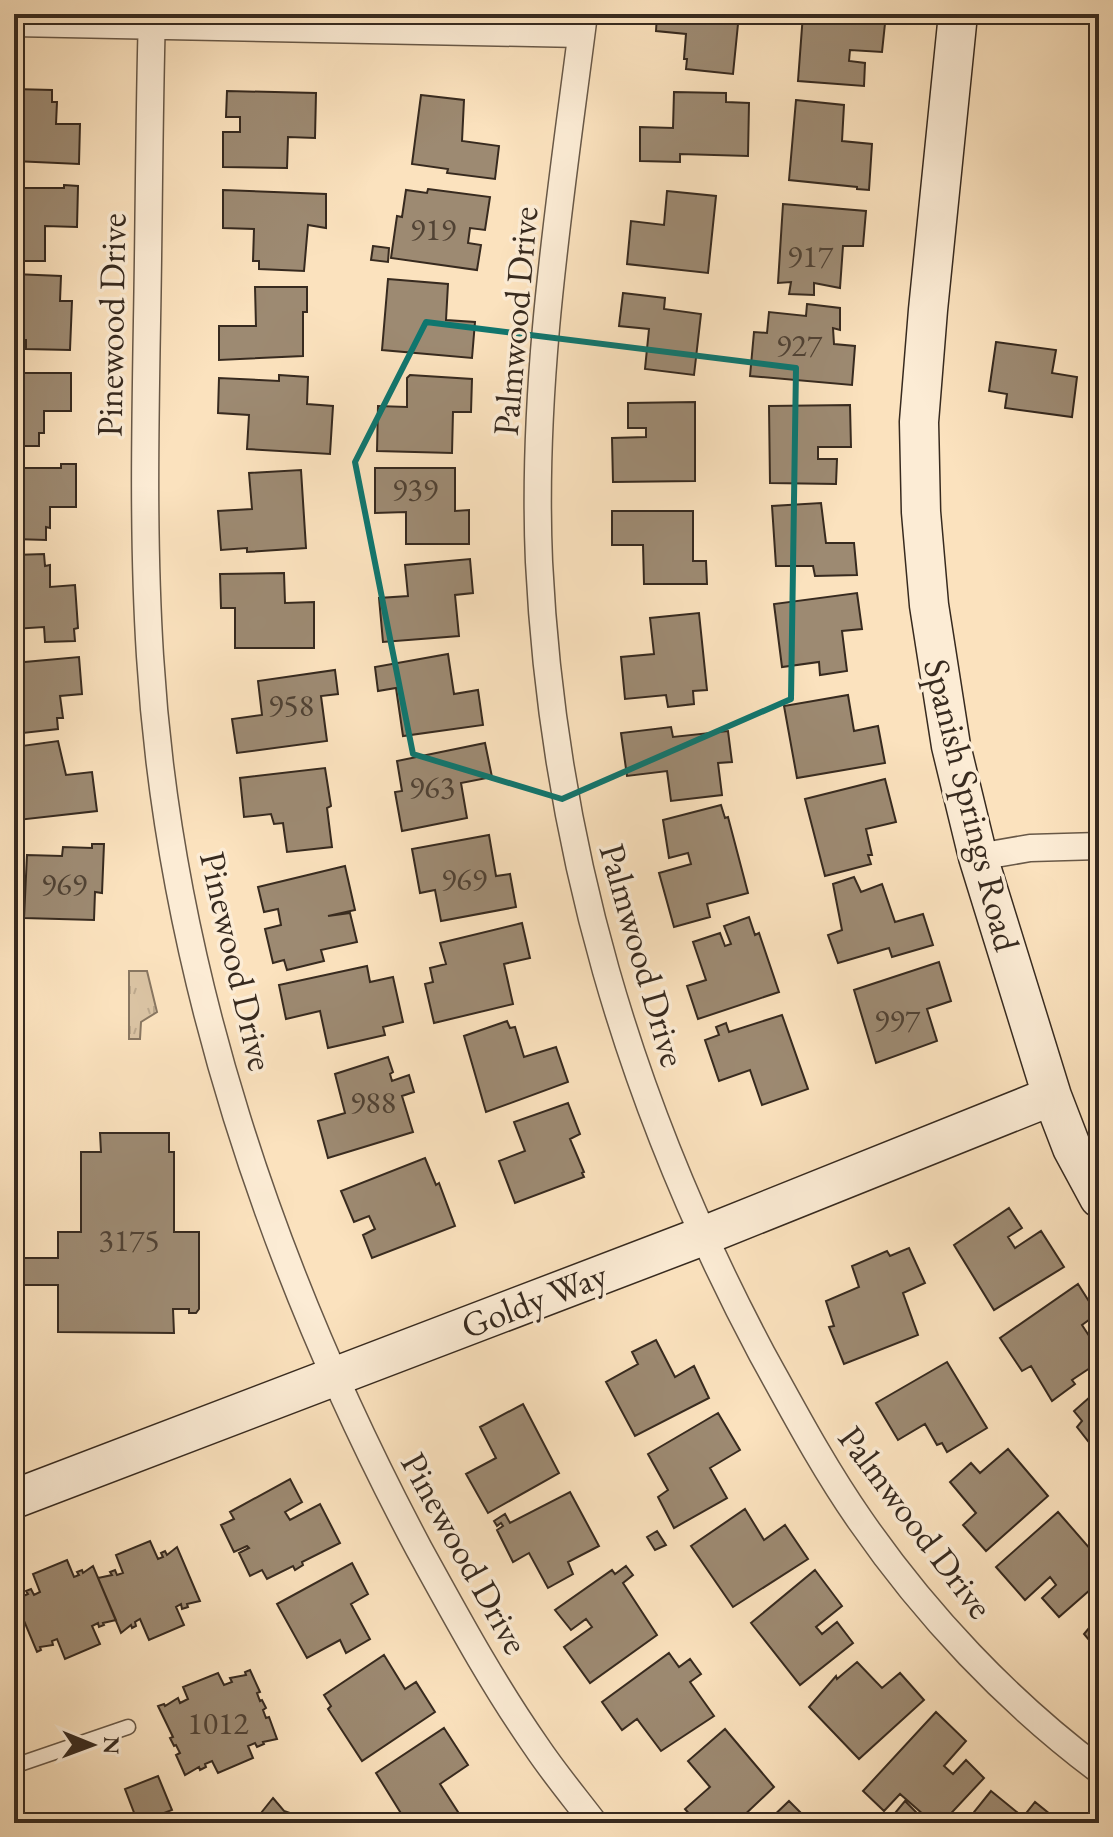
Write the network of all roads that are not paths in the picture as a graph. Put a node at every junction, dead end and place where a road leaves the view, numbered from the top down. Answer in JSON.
{"nodes":[{"id":1,"x":958,"y":14,"type":"edge"},
{"id":2,"x":152,"y":20,"type":"edge"},
{"id":3,"x":14,"y":23,"type":"edge"},
{"id":4,"x":582,"y":24,"type":"edge"},
{"id":5,"x":1099,"y":846,"type":"edge"},
{"id":6,"x":978,"y":857,"type":"junction"},
{"id":7,"x":1052,"y":1096,"type":"junction"},
{"id":8,"x":1099,"y":1198,"type":"edge"},
{"id":9,"x":703,"y":1236,"type":"junction"},
{"id":10,"x":333,"y":1377,"type":"junction"},
{"id":11,"x":14,"y":1499,"type":"edge"},
{"id":12,"x":128,"y":1727,"type":"dead end"},
{"id":13,"x":14,"y":1766,"type":"edge"},
{"id":14,"x":1099,"y":1770,"type":"edge"},
{"id":15,"x":594,"y":1823,"type":"edge"}],
"edges":[{"from":1,"to":6,"type":"street","name":"Spanish Springs Road"},
{"from":2,"to":3,"type":"street"},
{"from":2,"to":4,"type":"street"},
{"from":2,"to":10,"type":"street","name":"Pinewood Drive"},
{"from":4,"to":9,"type":"street","name":"Palmwood Drive"},
{"from":5,"to":6,"type":"street"},
{"from":6,"to":7,"type":"street","name":"Spanish Springs Road"},
{"from":7,"to":8,"type":"street","name":"Spanish Springs Road"},
{"from":7,"to":9,"type":"street","name":"Goldy Way"},
{"from":9,"to":10,"type":"street","name":"Goldy Way"},
{"from":9,"to":14,"type":"street","name":"Palmwood Drive"},
{"from":10,"to":11,"type":"street","name":"Goldy Way"},
{"from":10,"to":15,"type":"street","name":"Pinewood Drive"},
{"from":12,"to":13,"type":"lane"}]}
